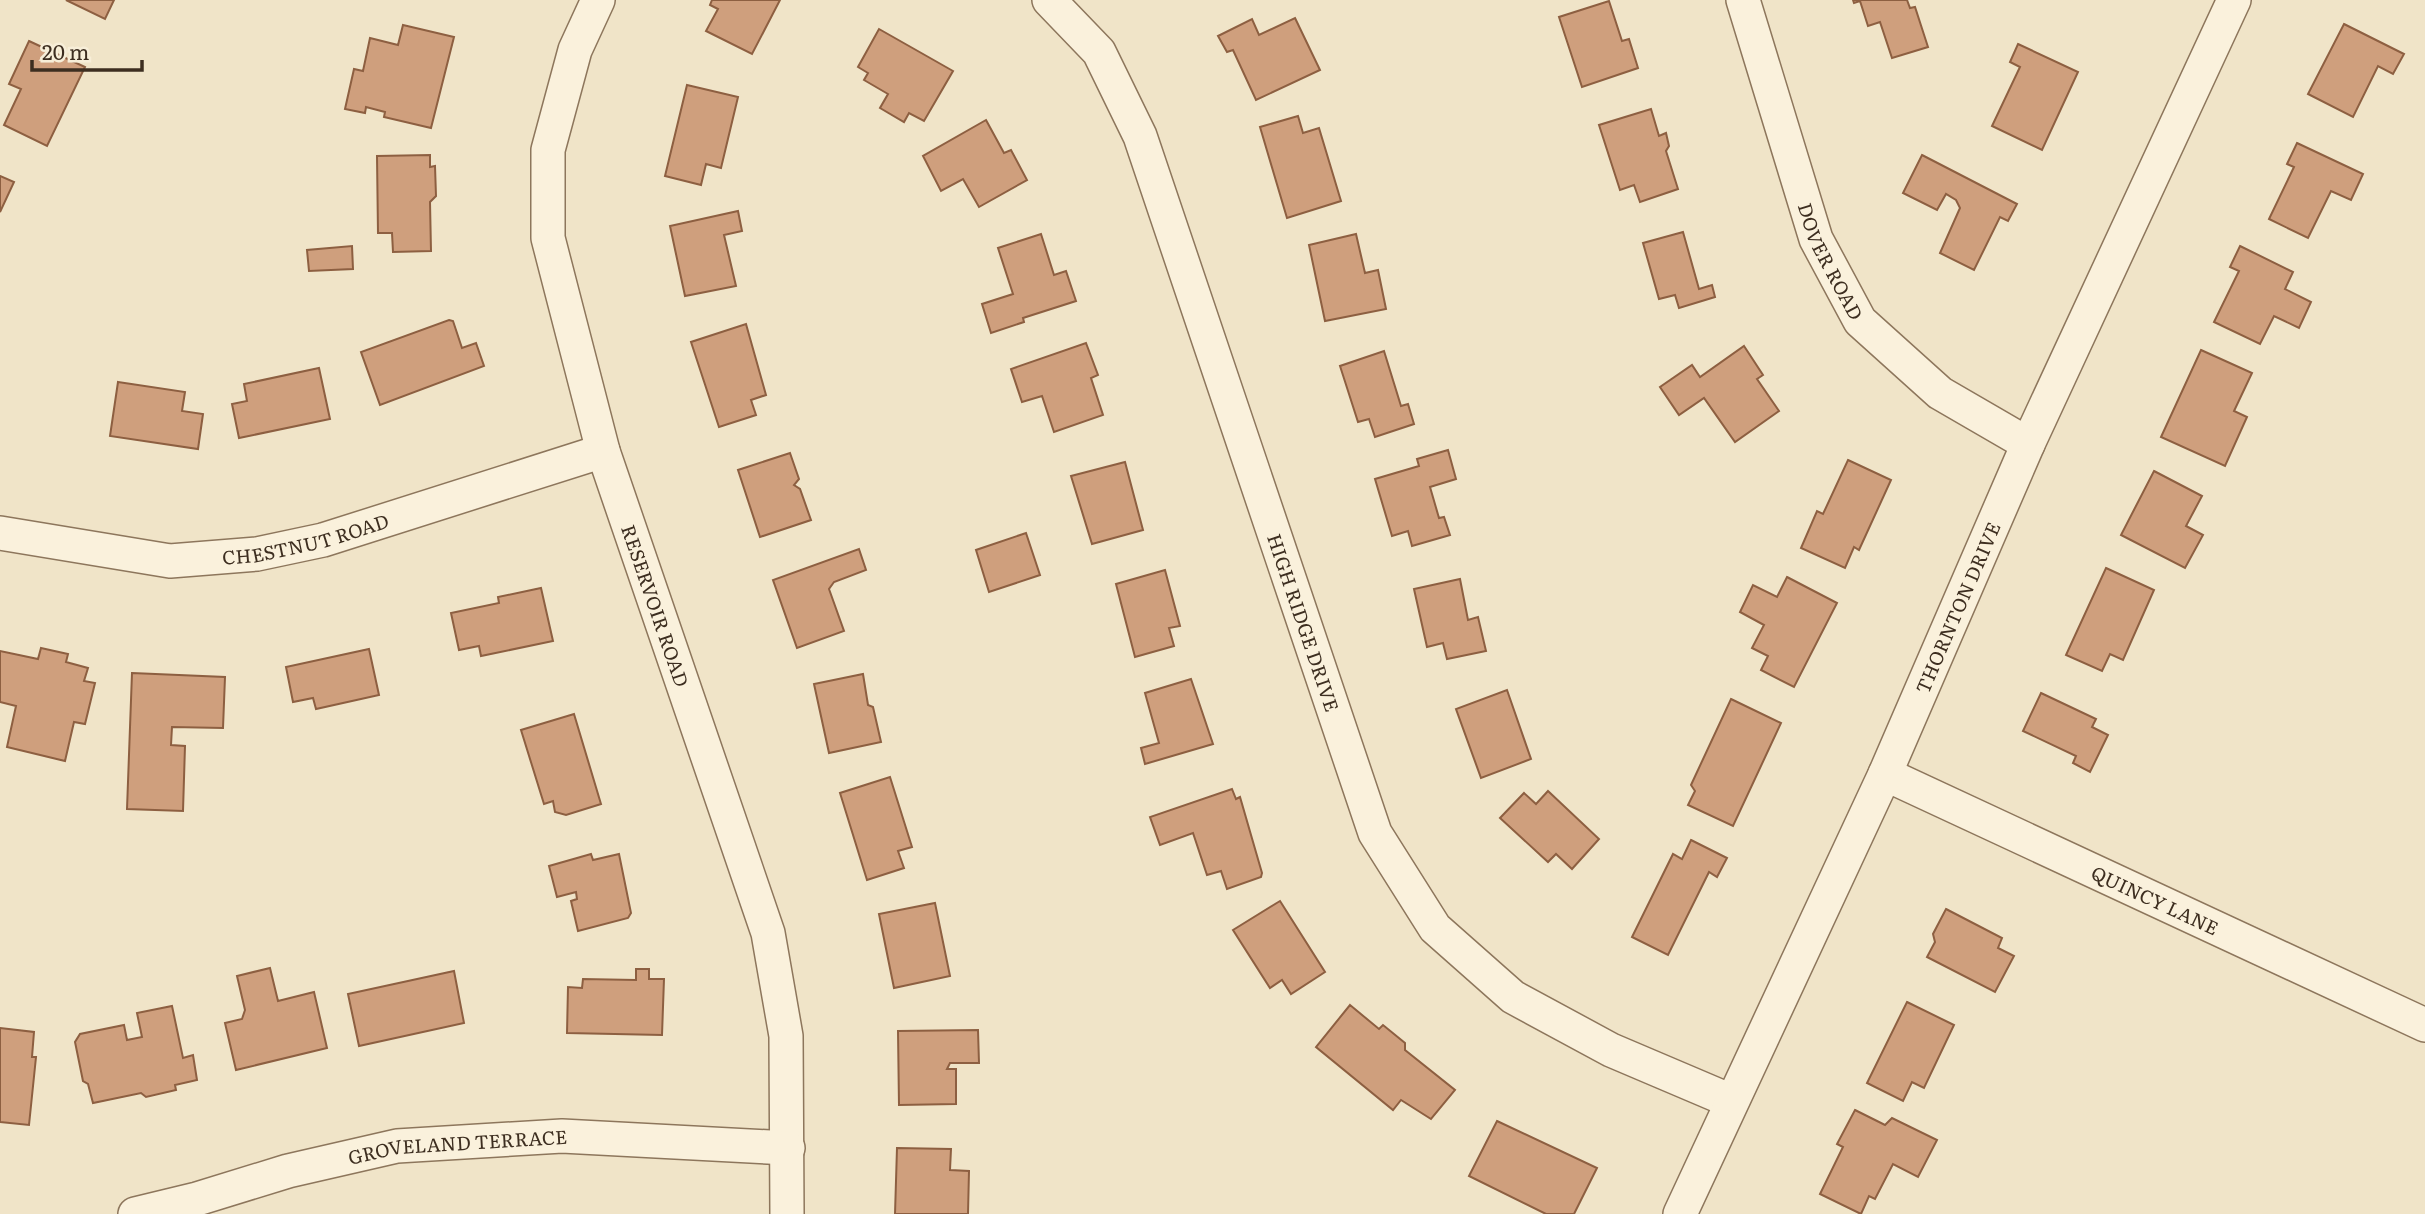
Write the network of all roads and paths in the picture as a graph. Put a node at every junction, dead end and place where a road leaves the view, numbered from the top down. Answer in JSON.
{"nodes":[{"id":1,"x":598,"y":0,"type":"edge"},
{"id":2,"x":1049,"y":0,"type":"edge"},
{"id":3,"x":1743,"y":0,"type":"edge"},
{"id":4,"x":2234,"y":0,"type":"edge"},
{"id":5,"x":2028,"y":444,"type":"junction"},
{"id":6,"x":603,"y":451,"type":"junction"},
{"id":7,"x":0,"y":533,"type":"edge"},
{"id":8,"x":1885,"y":774,"type":"junction"},
{"id":9,"x":2425,"y":1025,"type":"edge"},
{"id":10,"x":1731,"y":1101,"type":"junction"},
{"id":11,"x":788,"y":1148,"type":"junction"},
{"id":12,"x":135,"y":1214,"type":"edge"},
{"id":13,"x":787,"y":1214,"type":"edge"},
{"id":14,"x":1680,"y":1214,"type":"edge"}],
"edges":[{"from":1,"to":6,"type":"street","name":"RESERVOIR ROAD"},
{"from":2,"to":10,"type":"street","name":"HIGH RIDGE DRIVE"},
{"from":3,"to":5,"type":"street","name":"DOVER ROAD"},
{"from":4,"to":5,"type":"street","name":"THORNTON DRIVE"},
{"from":5,"to":8,"type":"street","name":"THORNTON DRIVE"},
{"from":6,"to":7,"type":"street","name":"CHESTNUT ROAD"},
{"from":6,"to":11,"type":"street","name":"RESERVOIR ROAD"},
{"from":8,"to":9,"type":"street","name":"QUINCY LANE"},
{"from":8,"to":10,"type":"street","name":"THORNTON DRIVE"},
{"from":10,"to":14,"type":"street","name":"THORNTON DRIVE"},
{"from":11,"to":12,"type":"street","name":"GROVELAND TERRACE"},
{"from":11,"to":13,"type":"street","name":"RESERVOIR ROAD"}]}
